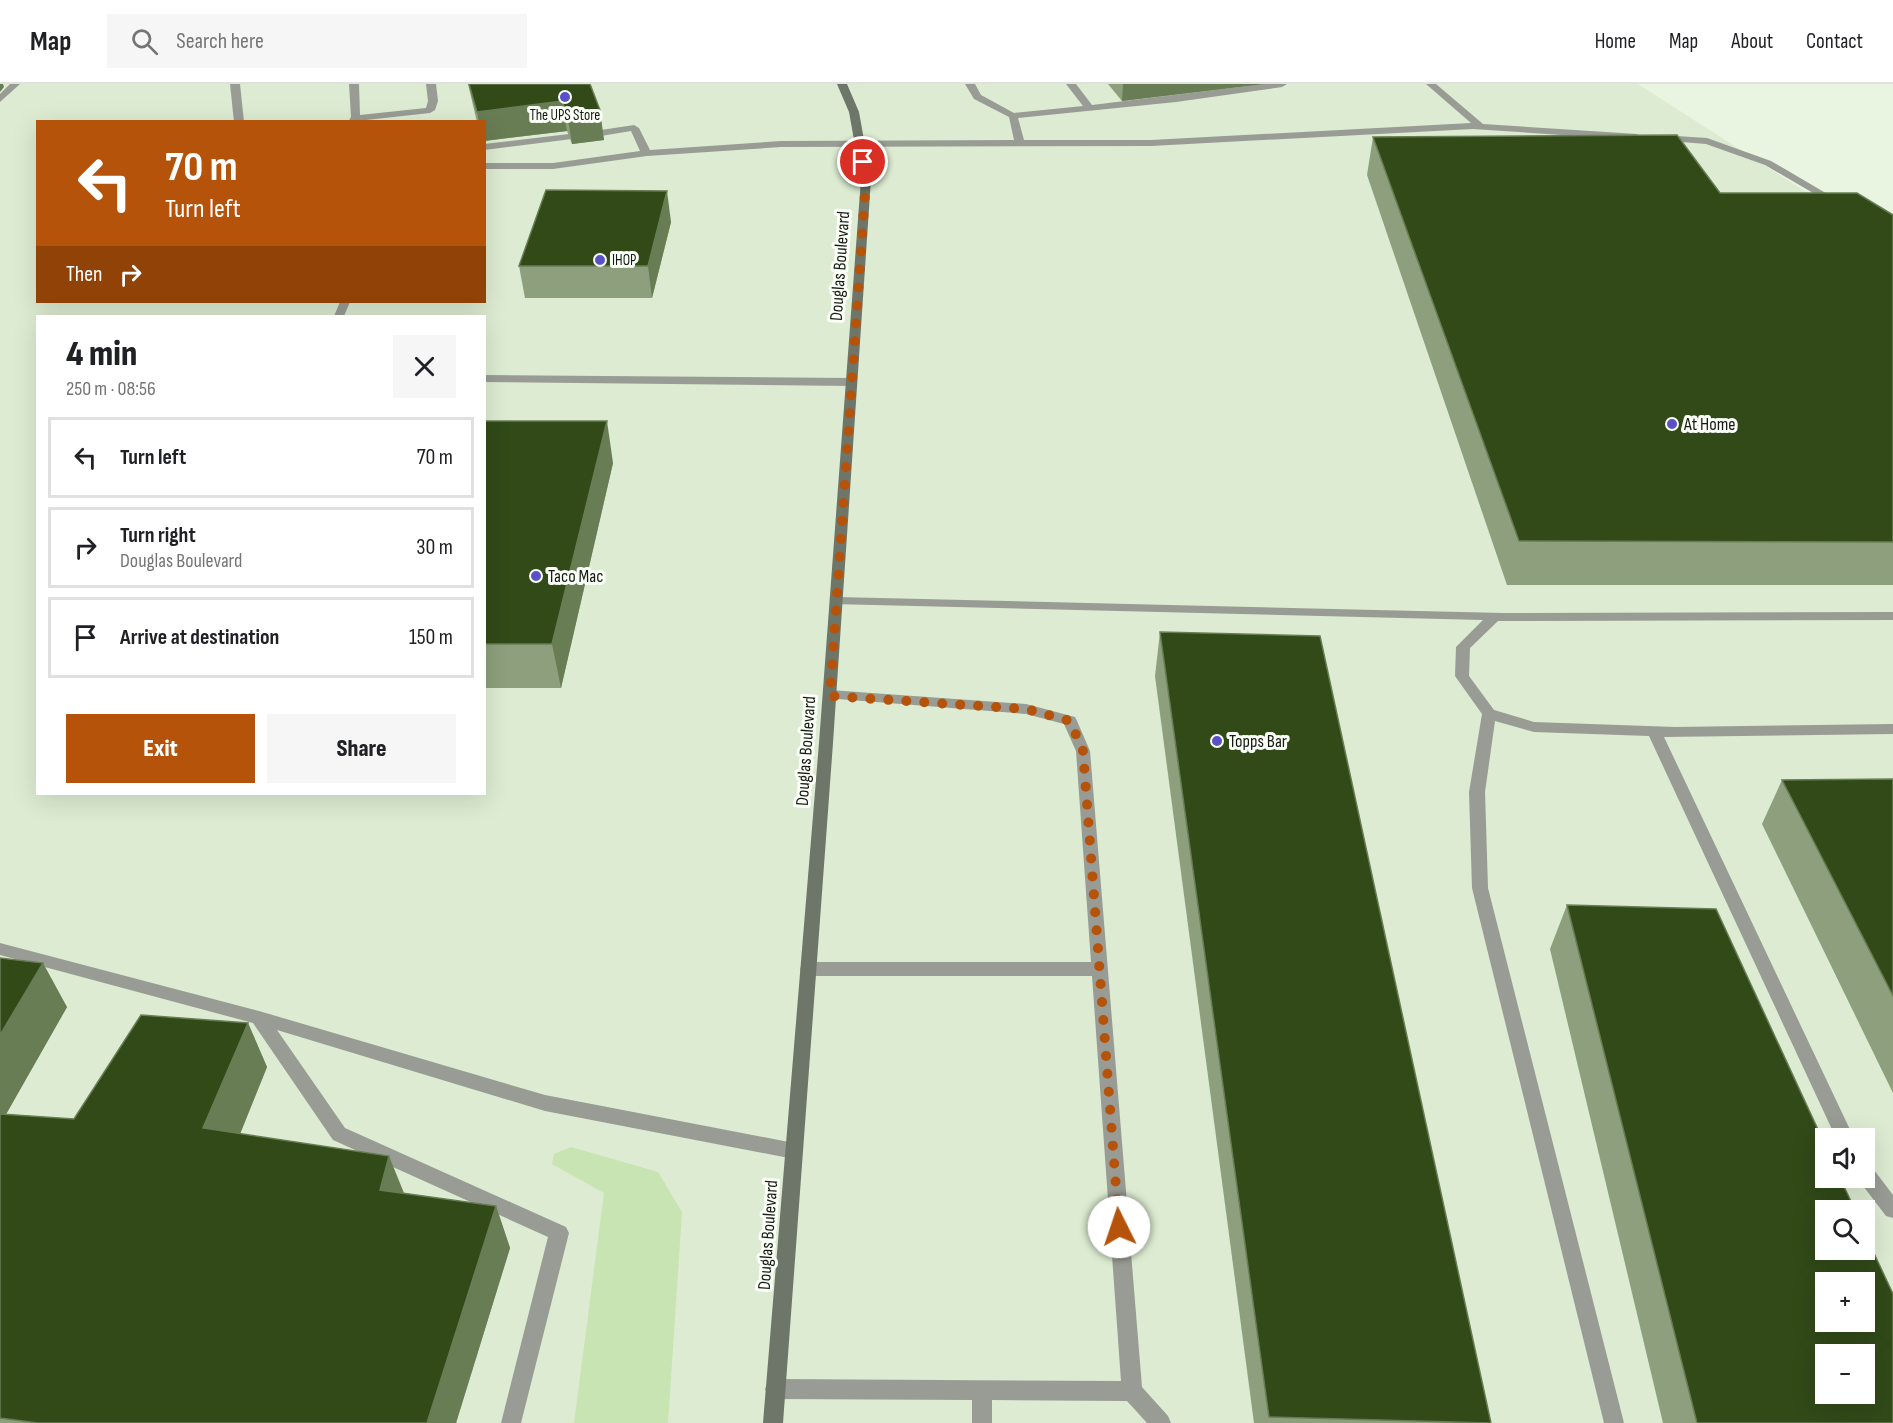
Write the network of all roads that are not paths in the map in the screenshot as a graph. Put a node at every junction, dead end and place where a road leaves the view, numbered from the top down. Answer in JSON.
{"nodes":[{"id":1,"x":15,"y":84,"type":"edge"},
{"id":2,"x":235,"y":84,"type":"edge"},
{"id":3,"x":354,"y":84,"type":"edge"},
{"id":4,"x":431,"y":84,"type":"edge"},
{"id":5,"x":842,"y":84,"type":"edge"},
{"id":6,"x":970,"y":84,"type":"edge"},
{"id":7,"x":1071,"y":84,"type":"edge"},
{"id":8,"x":1282,"y":84,"type":"edge"},
{"id":9,"x":1431,"y":84,"type":"edge"},
{"id":10,"x":0,"y":99,"type":"edge"},
{"id":11,"x":1090,"y":108,"type":"junction"},
{"id":12,"x":1012,"y":116,"type":"junction"},
{"id":13,"x":239,"y":120,"type":"edge"},
{"id":14,"x":354,"y":120,"type":"edge"},
{"id":15,"x":1480,"y":126,"type":"junction"},
{"id":16,"x":601,"y":133,"type":"dead end"},
{"id":17,"x":569,"y":137,"type":"edge"},
{"id":18,"x":640,"y":144,"type":"junction"},
{"id":19,"x":1020,"y":144,"type":"junction"},
{"id":20,"x":860,"y":145,"type":"junction"},
{"id":21,"x":486,"y":147,"type":"edge"},
{"id":22,"x":647,"y":153,"type":"junction"},
{"id":23,"x":486,"y":157,"type":"edge"},
{"id":24,"x":486,"y":166,"type":"edge"},
{"id":25,"x":1844,"y":207,"type":"edge"},
{"id":26,"x":486,"y":378,"type":"edge"},
{"id":27,"x":852,"y":382,"type":"junction"},
{"id":28,"x":837,"y":601,"type":"junction"},
{"id":29,"x":1893,"y":616,"type":"edge"},
{"id":30,"x":1506,"y":617,"type":"junction"},
{"id":31,"x":830,"y":696,"type":"junction"},
{"id":32,"x":1489,"y":714,"type":"junction"},
{"id":33,"x":1893,"y":729,"type":"edge"},
{"id":34,"x":1654,"y":732,"type":"junction"},
{"id":35,"x":0,"y":949,"type":"edge"},
{"id":36,"x":808,"y":969,"type":"junction"},
{"id":37,"x":1099,"y":969,"type":"junction"},
{"id":38,"x":259,"y":1018,"type":"junction"},
{"id":39,"x":1840,"y":1128,"type":"edge"},
{"id":40,"x":794,"y":1151,"type":"junction"},
{"id":41,"x":1875,"y":1186,"type":"edge"},
{"id":42,"x":1893,"y":1210,"type":"edge"},
{"id":43,"x":775,"y":1389,"type":"junction"},
{"id":44,"x":982,"y":1390,"type":"junction"},
{"id":45,"x":1132,"y":1391,"type":"junction"},
{"id":46,"x":511,"y":1423,"type":"edge"},
{"id":47,"x":772,"y":1423,"type":"edge"},
{"id":48,"x":982,"y":1423,"type":"edge"},
{"id":49,"x":1161,"y":1423,"type":"edge"},
{"id":50,"x":1614,"y":1423,"type":"edge"}],
"edges":[{"from":1,"to":10,"type":"lane"},
{"from":2,"to":13,"type":"lane"},
{"from":3,"to":14,"type":"lane"},
{"from":4,"to":14,"type":"lane"},
{"from":5,"to":20,"type":"main road","name":"Douglas Boulevard"},
{"from":6,"to":12,"type":"lane"},
{"from":7,"to":11,"type":"lane"},
{"from":8,"to":11,"type":"lane"},
{"from":9,"to":15,"type":"lane"},
{"from":11,"to":12,"type":"lane"},
{"from":12,"to":19,"type":"lane"},
{"from":15,"to":19,"type":"lane"},
{"from":15,"to":25,"type":"lane"},
{"from":16,"to":18,"type":"lane"},
{"from":17,"to":21,"type":"lane"},
{"from":18,"to":22,"type":"lane"},
{"from":18,"to":23,"type":"lane"},
{"from":19,"to":20,"type":"lane"},
{"from":20,"to":22,"type":"lane"},
{"from":20,"to":27,"type":"main road","name":"Douglas Boulevard"},
{"from":22,"to":24,"type":"lane"},
{"from":26,"to":27,"type":"lane"},
{"from":27,"to":28,"type":"main road","name":"Douglas Boulevard"},
{"from":28,"to":30,"type":"lane"},
{"from":28,"to":31,"type":"main road","name":"Douglas Boulevard"},
{"from":29,"to":30,"type":"lane"},
{"from":30,"to":32,"type":"lane"},
{"from":31,"to":36,"type":"main road","name":"Douglas Boulevard"},
{"from":31,"to":37,"type":"lane"},
{"from":32,"to":34,"type":"lane"},
{"from":32,"to":50,"type":"lane"},
{"from":33,"to":34,"type":"lane"},
{"from":34,"to":39,"type":"lane"},
{"from":35,"to":38,"type":"lane"},
{"from":36,"to":37,"type":"lane"},
{"from":36,"to":40,"type":"main road","name":"Douglas Boulevard"},
{"from":37,"to":45,"type":"lane"},
{"from":38,"to":40,"type":"lane"},
{"from":38,"to":46,"type":"lane"},
{"from":40,"to":43,"type":"main road","name":"Douglas Boulevard"},
{"from":41,"to":42,"type":"lane"},
{"from":43,"to":44,"type":"lane"},
{"from":43,"to":47,"type":"main road","name":"Douglas Boulevard"},
{"from":44,"to":45,"type":"lane"},
{"from":44,"to":48,"type":"lane"},
{"from":45,"to":49,"type":"lane"}]}
